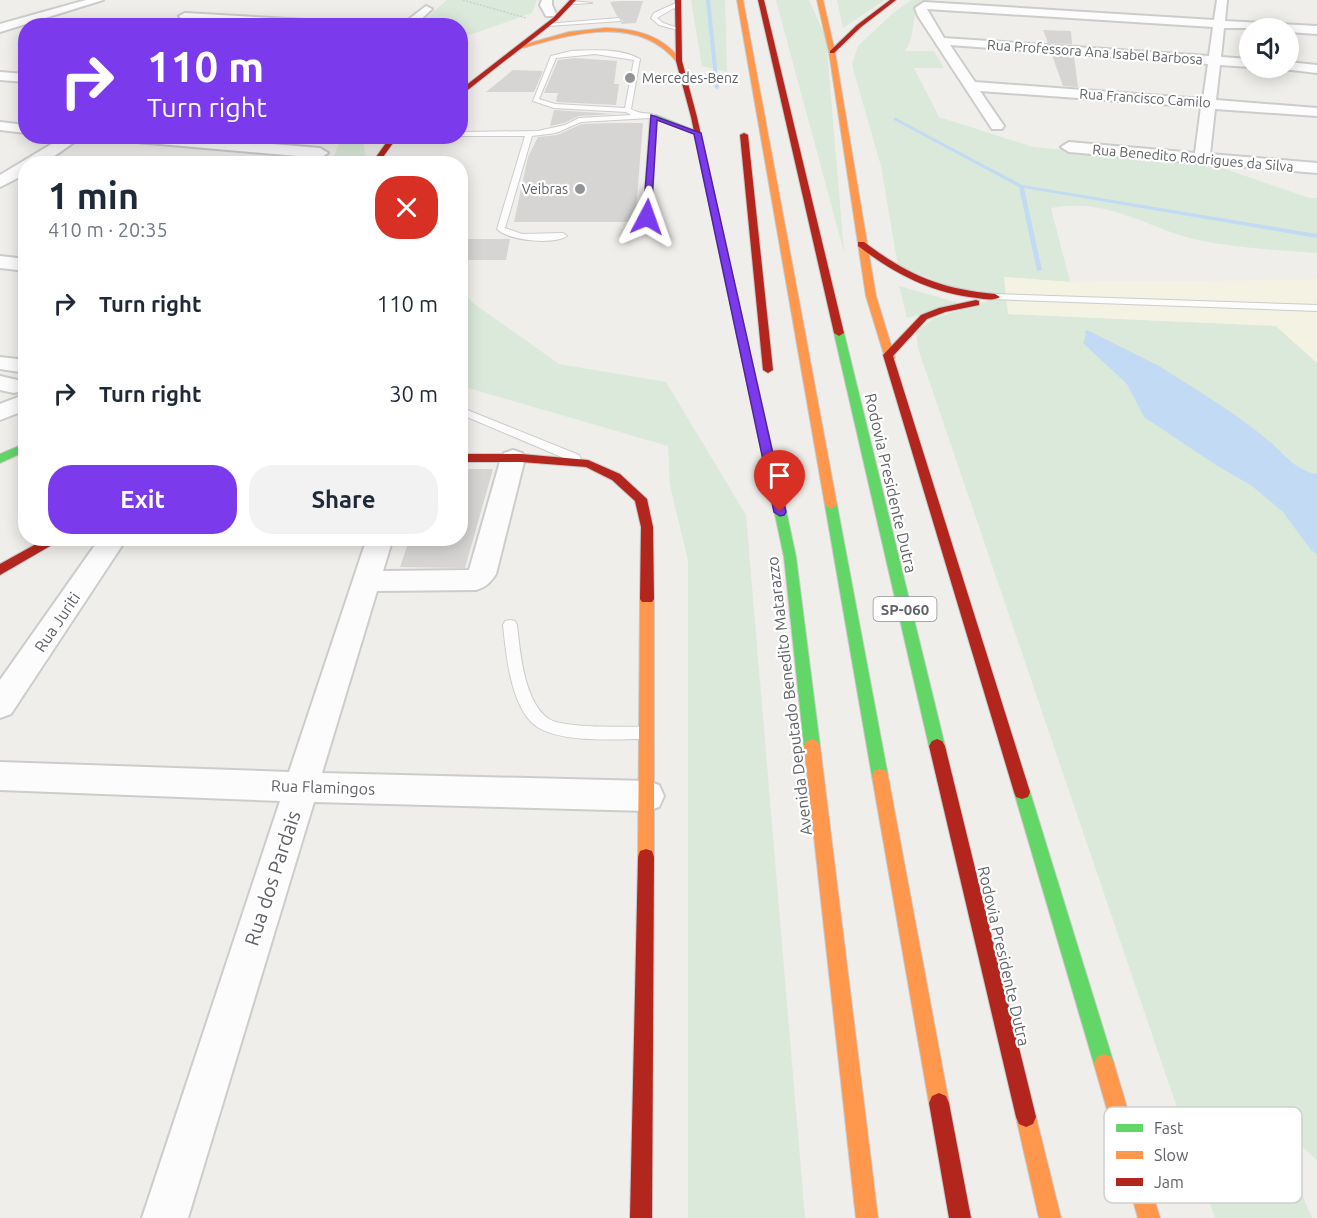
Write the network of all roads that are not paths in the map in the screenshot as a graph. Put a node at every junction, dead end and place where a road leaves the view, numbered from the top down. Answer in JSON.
{"nodes":[{"id":1,"x":547,"y":0,"type":"edge"},
{"id":2,"x":740,"y":0,"type":"edge"},
{"id":3,"x":761,"y":0,"type":"edge"},
{"id":4,"x":820,"y":0,"type":"edge"},
{"id":5,"x":893,"y":0,"type":"edge"},
{"id":6,"x":1222,"y":0,"type":"edge"},
{"id":7,"x":96,"y":1,"type":"edge"},
{"id":8,"x":569,"y":1,"type":"edge"},
{"id":9,"x":678,"y":2,"type":"edge"},
{"id":10,"x":425,"y":3,"type":"edge"},
{"id":11,"x":589,"y":3,"type":"dead end"},
{"id":12,"x":592,"y":14,"type":"dead end"},
{"id":13,"x":184,"y":16,"type":"edge"},
{"id":14,"x":81,"y":17,"type":"dead end"},
{"id":15,"x":36,"y":18,"type":"edge"},
{"id":16,"x":215,"y":18,"type":"edge"},
{"id":17,"x":413,"y":18,"type":"edge"},
{"id":18,"x":646,"y":18,"type":"dead end"},
{"id":19,"x":654,"y":18,"type":"junction"},
{"id":20,"x":546,"y":20,"type":"junction"},
{"id":21,"x":619,"y":20,"type":"dead end"},
{"id":22,"x":588,"y":22,"type":"junction"},
{"id":23,"x":18,"y":23,"type":"edge"},
{"id":24,"x":744,"y":24,"type":"junction"},
{"id":25,"x":1218,"y":24,"type":"junction"},
{"id":26,"x":0,"y":28,"type":"edge"},
{"id":27,"x":679,"y":30,"type":"junction"},
{"id":28,"x":1317,"y":30,"type":"edge"},
{"id":29,"x":941,"y":41,"type":"junction"},
{"id":30,"x":519,"y":47,"type":"junction"},
{"id":31,"x":832,"y":52,"type":"junction"},
{"id":32,"x":679,"y":61,"type":"junction"},
{"id":33,"x":1214,"y":61,"type":"junction"},
{"id":34,"x":1239,"y":62,"type":"edge"},
{"id":35,"x":1299,"y":67,"type":"edge"},
{"id":36,"x":1317,"y":69,"type":"edge"},
{"id":37,"x":0,"y":76,"type":"edge"},
{"id":38,"x":18,"y":77,"type":"edge"},
{"id":39,"x":468,"y":78,"type":"edge"},
{"id":40,"x":972,"y":86,"type":"junction"},
{"id":41,"x":468,"y":88,"type":"edge"},
{"id":42,"x":741,"y":91,"type":"dead end"},
{"id":43,"x":680,"y":102,"type":"junction"},
{"id":44,"x":1209,"y":103,"type":"junction"},
{"id":45,"x":628,"y":110,"type":"junction"},
{"id":46,"x":1317,"y":112,"type":"edge"},
{"id":47,"x":637,"y":116,"type":"junction"},
{"id":48,"x":654,"y":116,"type":"junction"},
{"id":49,"x":743,"y":125,"type":"dead end"},
{"id":50,"x":0,"y":126,"type":"edge"},
{"id":51,"x":998,"y":126,"type":"dead end"},
{"id":52,"x":18,"y":128,"type":"edge"},
{"id":53,"x":529,"y":132,"type":"junction"},
{"id":54,"x":468,"y":133,"type":"edge"},
{"id":55,"x":697,"y":133,"type":"junction"},
{"id":56,"x":63,"y":144,"type":"edge"},
{"id":57,"x":188,"y":144,"type":"edge"},
{"id":58,"x":409,"y":144,"type":"edge"},
{"id":59,"x":1070,"y":147,"type":"dead end"},
{"id":60,"x":44,"y":156,"type":"edge"},
{"id":61,"x":299,"y":156,"type":"edge"},
{"id":62,"x":399,"y":156,"type":"edge"},
{"id":63,"x":1202,"y":158,"type":"junction"},
{"id":64,"x":1317,"y":168,"type":"edge"},
{"id":65,"x":18,"y":172,"type":"edge"},
{"id":66,"x":0,"y":183,"type":"edge"},
{"id":67,"x":18,"y":185,"type":"edge"},
{"id":68,"x":647,"y":217,"type":"dead end"},
{"id":69,"x":563,"y":236,"type":"dead end"},
{"id":70,"x":861,"y":244,"type":"junction"},
{"id":71,"x":0,"y":262,"type":"edge"},
{"id":72,"x":18,"y":264,"type":"edge"},
{"id":73,"x":995,"y":297,"type":"junction"},
{"id":74,"x":1317,"y":308,"type":"edge"},
{"id":75,"x":888,"y":355,"type":"junction"},
{"id":76,"x":0,"y":363,"type":"edge"},
{"id":77,"x":18,"y":366,"type":"edge"},
{"id":78,"x":769,"y":382,"type":"dead end"},
{"id":79,"x":13,"y":390,"type":"edge"},
{"id":80,"x":0,"y":413,"type":"edge"},
{"id":81,"x":468,"y":413,"type":"edge"},
{"id":82,"x":773,"y":417,"type":"dead end"},
{"id":83,"x":18,"y":450,"type":"edge"},
{"id":84,"x":468,"y":458,"type":"edge"},
{"id":85,"x":513,"y":458,"type":"junction"},
{"id":86,"x":0,"y":459,"type":"edge"},
{"id":87,"x":588,"y":464,"type":"junction"},
{"id":88,"x":44,"y":546,"type":"edge"},
{"id":89,"x":109,"y":546,"type":"edge"},
{"id":90,"x":377,"y":546,"type":"edge"},
{"id":91,"x":790,"y":557,"type":"junction"},
{"id":92,"x":0,"y":570,"type":"edge"},
{"id":93,"x":366,"y":581,"type":"junction"},
{"id":94,"x":510,"y":624,"type":"dead end"},
{"id":95,"x":0,"y":705,"type":"edge"},
{"id":96,"x":647,"y":734,"type":"junction"},
{"id":97,"x":0,"y":776,"type":"edge"},
{"id":98,"x":301,"y":787,"type":"junction"},
{"id":99,"x":647,"y":796,"type":"junction"},
{"id":100,"x":1116,"y":1107,"type":"edge"},
{"id":101,"x":1145,"y":1203,"type":"edge"},
{"id":102,"x":165,"y":1218,"type":"edge"},
{"id":103,"x":641,"y":1218,"type":"edge"},
{"id":104,"x":867,"y":1218,"type":"edge"},
{"id":105,"x":960,"y":1218,"type":"edge"},
{"id":106,"x":1050,"y":1218,"type":"edge"},
{"id":107,"x":1149,"y":1218,"type":"edge"}],
"edges":[{"from":1,"to":20,"type":"street"},
{"from":2,"to":24,"type":"main road","number":"SP-060"},
{"from":3,"to":106,"type":"main road","name":"Rodovia Presidente Dutra","number":"SP-060"},
{"from":4,"to":31,"type":"main road"},
{"from":5,"to":31,"type":"main road"},
{"from":6,"to":25,"type":"street"},
{"from":7,"to":14,"type":"street"},
{"from":7,"to":15,"type":"street"},
{"from":8,"to":11,"type":"lane"},
{"from":8,"to":20,"type":"main road"},
{"from":9,"to":19,"type":"lane"},
{"from":9,"to":27,"type":"main road","name":"Avenida Deputado Benedito Matarazzo"},
{"from":10,"to":17,"type":"street"},
{"from":12,"to":22,"type":"lane"},
{"from":13,"to":16,"type":"street"},
{"from":18,"to":19,"type":"lane"},
{"from":19,"to":27,"type":"lane"},
{"from":20,"to":22,"type":"lane"},
{"from":20,"to":30,"type":"main road"},
{"from":20,"to":39,"type":"main road"},
{"from":21,"to":22,"type":"lane"},
{"from":23,"to":26,"type":"street"},
{"from":24,"to":42,"type":"main road"},
{"from":24,"to":105,"type":"main road","number":"SP-060"},
{"from":25,"to":28,"type":"street"},
{"from":25,"to":29,"type":"street"},
{"from":25,"to":33,"type":"street"},
{"from":27,"to":32,"type":"main road","name":"Avenida Deputado Benedito Matarazzo"},
{"from":29,"to":33,"type":"street","name":"Rua Professora Ana Isabel Barbosa"},
{"from":29,"to":40,"type":"street"},
{"from":30,"to":32,"type":"main road"},
{"from":30,"to":41,"type":"main road"},
{"from":31,"to":70,"type":"main road"},
{"from":32,"to":43,"type":"main road","name":"Avenida Deputado Benedito Matarazzo"},
{"from":33,"to":34,"type":"street","name":"Rua Professora Ana Isabel Barbosa"},
{"from":33,"to":44,"type":"street"},
{"from":35,"to":36,"type":"street"},
{"from":37,"to":38,"type":"street"},
{"from":40,"to":44,"type":"street","name":"Rua Francisco Camilo"},
{"from":40,"to":51,"type":"street"},
{"from":43,"to":48,"type":"main road"},
{"from":43,"to":55,"type":"main road","name":"Avenida Deputado Benedito Matarazzo"},
{"from":44,"to":46,"type":"street","name":"Rua Francisco Camilo"},
{"from":44,"to":63,"type":"street"},
{"from":45,"to":45,"type":"lane"},
{"from":45,"to":47,"type":"lane"},
{"from":47,"to":48,"type":"lane"},
{"from":47,"to":53,"type":"lane"},
{"from":48,"to":55,"type":"main road"},
{"from":48,"to":68,"type":"lane"},
{"from":49,"to":78,"type":"main road"},
{"from":50,"to":52,"type":"street"},
{"from":53,"to":54,"type":"lane"},
{"from":53,"to":69,"type":"lane"},
{"from":55,"to":91,"type":"main road","name":"Avenida Deputado Benedito Matarazzo"},
{"from":56,"to":60,"type":"street"},
{"from":57,"to":61,"type":"street"},
{"from":58,"to":62,"type":"main road"},
{"from":59,"to":63,"type":"street","name":"Rua Benedito Rodrigues da Silva"},
{"from":63,"to":64,"type":"street","name":"Rua Benedito Rodrigues da Silva"},
{"from":65,"to":66,"type":"street"},
{"from":66,"to":67,"type":"street"},
{"from":70,"to":73,"type":"main road"},
{"from":70,"to":75,"type":"main road"},
{"from":71,"to":72,"type":"street"},
{"from":73,"to":74,"type":"lane"},
{"from":73,"to":75,"type":"main road"},
{"from":75,"to":100,"type":"main road"},
{"from":76,"to":77,"type":"street"},
{"from":79,"to":80,"type":"street"},
{"from":81,"to":87,"type":"lane"},
{"from":82,"to":91,"type":"main road"},
{"from":83,"to":86,"type":"main road"},
{"from":84,"to":85,"type":"main road"},
{"from":85,"to":87,"type":"main road"},
{"from":85,"to":93,"type":"street"},
{"from":87,"to":96,"type":"main road"},
{"from":88,"to":92,"type":"main road"},
{"from":89,"to":95,"type":"street","name":"Rua Juriti"},
{"from":90,"to":93,"type":"street","name":"Rua dos Pardais"},
{"from":91,"to":104,"type":"main road","name":"Avenida Deputado Benedito Matarazzo"},
{"from":93,"to":98,"type":"street","name":"Rua dos Pardais"},
{"from":94,"to":96,"type":"lane"},
{"from":96,"to":99,"type":"main road"},
{"from":97,"to":98,"type":"street","name":"Rua Flamingos"},
{"from":98,"to":99,"type":"street","name":"Rua Flamingos"},
{"from":98,"to":102,"type":"street","name":"Rua dos Pardais"},
{"from":99,"to":103,"type":"main road"},
{"from":101,"to":107,"type":"main road"}]}
